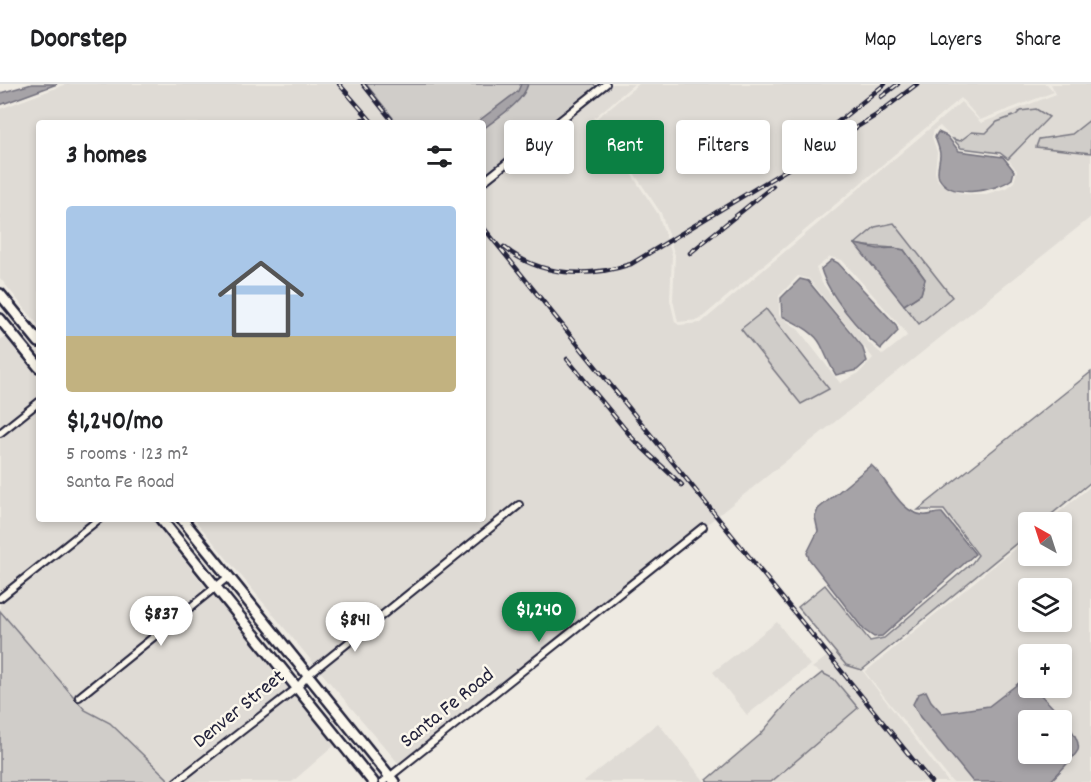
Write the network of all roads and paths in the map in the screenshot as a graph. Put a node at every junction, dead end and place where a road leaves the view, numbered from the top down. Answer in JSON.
{"nodes":[{"id":1,"x":606,"y":84,"type":"edge"},
{"id":2,"x":486,"y":180,"type":"edge"},
{"id":3,"x":0,"y":294,"type":"edge"},
{"id":4,"x":0,"y":319,"type":"edge"},
{"id":5,"x":36,"y":338,"type":"edge"},
{"id":6,"x":36,"y":363,"type":"edge"},
{"id":7,"x":36,"y":404,"type":"edge"},
{"id":8,"x":0,"y":433,"type":"edge"},
{"id":9,"x":519,"y":505,"type":"dead end"},
{"id":10,"x":95,"y":522,"type":"edge"},
{"id":11,"x":163,"y":522,"type":"edge"},
{"id":12,"x":184,"y":522,"type":"edge"},
{"id":13,"x":703,"y":527,"type":"dead end"},
{"id":14,"x":228,"y":577,"type":"junction"},
{"id":15,"x":216,"y":587,"type":"junction"},
{"id":16,"x":0,"y":598,"type":"edge"},
{"id":17,"x":308,"y":675,"type":"junction"},
{"id":18,"x":297,"y":688,"type":"junction"},
{"id":19,"x":79,"y":697,"type":"dead end"},
{"id":20,"x":389,"y":780,"type":"edge"},
{"id":21,"x":176,"y":782,"type":"edge"},
{"id":22,"x":373,"y":782,"type":"edge"}],
"edges":[{"from":1,"to":2,"type":"street"},
{"from":3,"to":5,"type":"main road"},
{"from":4,"to":6,"type":"main road"},
{"from":7,"to":8,"type":"street"},
{"from":9,"to":17,"type":"street","name":"Denver Street"},
{"from":10,"to":16,"type":"street"},
{"from":11,"to":15,"type":"main road"},
{"from":12,"to":14,"type":"main road"},
{"from":13,"to":20,"type":"street","name":"Santa Fe Road"},
{"from":14,"to":15,"type":"street"},
{"from":14,"to":17,"type":"main road"},
{"from":15,"to":18,"type":"main road"},
{"from":15,"to":19,"type":"street"},
{"from":17,"to":18,"type":"street","name":"Denver Street"},
{"from":17,"to":20,"type":"main road"},
{"from":18,"to":21,"type":"street","name":"Denver Street"},
{"from":18,"to":22,"type":"main road"}]}
